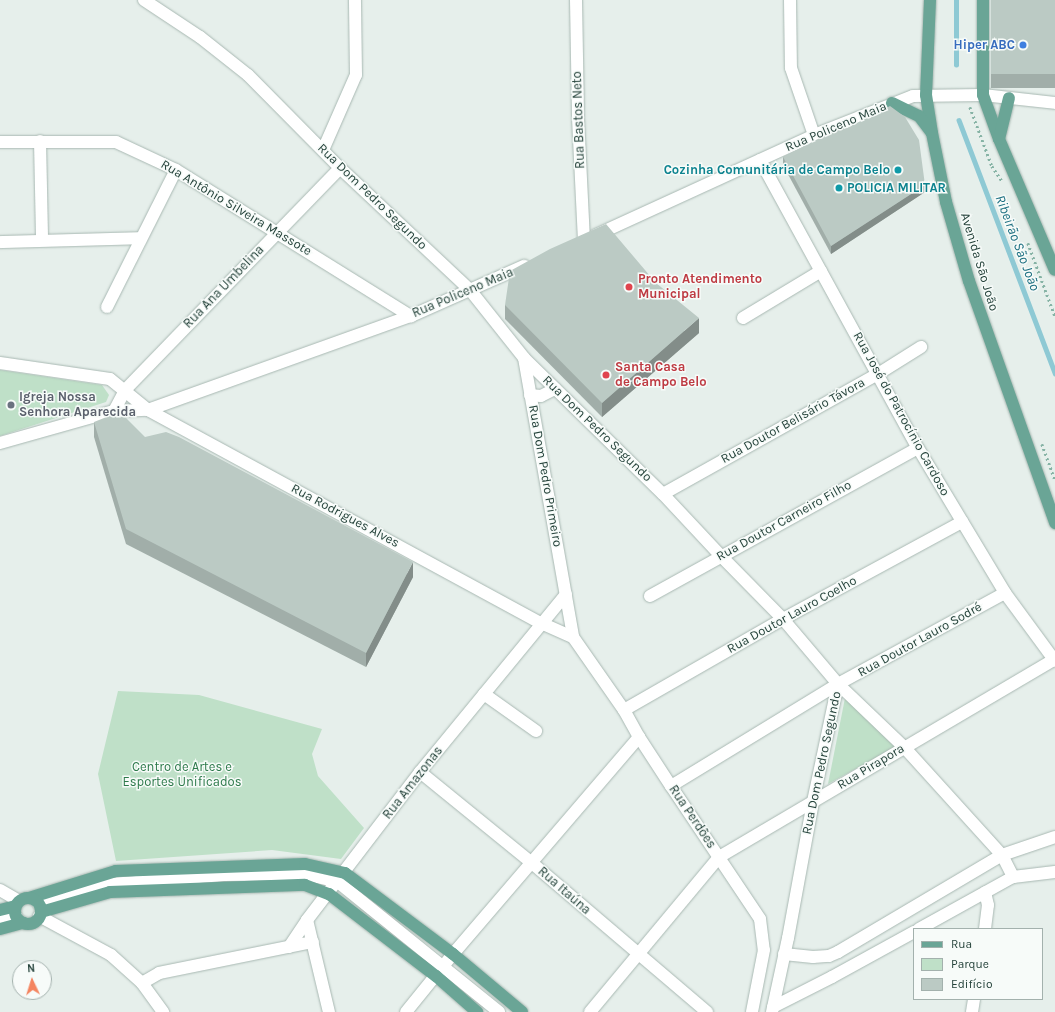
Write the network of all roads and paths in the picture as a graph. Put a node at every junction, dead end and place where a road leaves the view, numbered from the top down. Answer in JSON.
{"nodes":[{"id":1,"x":144,"y":0,"type":"edge"},
{"id":2,"x":355,"y":0,"type":"edge"},
{"id":3,"x":576,"y":0,"type":"edge"},
{"id":4,"x":790,"y":0,"type":"edge"},
{"id":5,"x":930,"y":0,"type":"edge"},
{"id":6,"x":983,"y":0,"type":"edge"},
{"id":7,"x":926,"y":95,"type":"junction"},
{"id":8,"x":983,"y":95,"type":"junction"},
{"id":9,"x":1009,"y":98,"type":"junction"},
{"id":10,"x":892,"y":103,"type":"junction"},
{"id":11,"x":969,"y":103,"type":"dead end"},
{"id":12,"x":1055,"y":103,"type":"edge"},
{"id":13,"x":932,"y":133,"type":"junction"},
{"id":14,"x":814,"y":135,"type":"junction"},
{"id":15,"x":999,"y":139,"type":"junction"},
{"id":16,"x":40,"y":141,"type":"junction"},
{"id":17,"x":0,"y":142,"type":"edge"},
{"id":18,"x":323,"y":150,"type":"junction"},
{"id":19,"x":760,"y":160,"type":"junction"},
{"id":20,"x":340,"y":168,"type":"junction"},
{"id":21,"x":176,"y":170,"type":"junction"},
{"id":22,"x":1004,"y":185,"type":"dead end"},
{"id":23,"x":278,"y":232,"type":"junction"},
{"id":24,"x":141,"y":238,"type":"junction"},
{"id":25,"x":42,"y":240,"type":"junction"},
{"id":26,"x":584,"y":240,"type":"junction"},
{"id":27,"x":0,"y":242,"type":"edge"},
{"id":28,"x":1028,"y":242,"type":"dead end"},
{"id":29,"x":572,"y":246,"type":"edge"},
{"id":30,"x":1051,"y":249,"type":"edge"},
{"id":31,"x":533,"y":263,"type":"edge"},
{"id":32,"x":1055,"y":270,"type":"edge"},
{"id":33,"x":821,"y":271,"type":"junction"},
{"id":34,"x":470,"y":290,"type":"junction"},
{"id":35,"x":107,"y":307,"type":"dead end"},
{"id":36,"x":410,"y":316,"type":"junction"},
{"id":37,"x":1055,"y":316,"type":"edge"},
{"id":38,"x":744,"y":318,"type":"dead end"},
{"id":39,"x":921,"y":347,"type":"dead end"},
{"id":40,"x":524,"y":358,"type":"junction"},
{"id":41,"x":0,"y":363,"type":"edge"},
{"id":42,"x":878,"y":374,"type":"junction"},
{"id":43,"x":555,"y":388,"type":"junction"},
{"id":44,"x":125,"y":390,"type":"junction"},
{"id":45,"x":530,"y":395,"type":"junction"},
{"id":46,"x":148,"y":410,"type":"junction"},
{"id":47,"x":114,"y":411,"type":"junction"},
{"id":48,"x":1042,"y":442,"type":"dead end"},
{"id":49,"x":0,"y":443,"type":"edge"},
{"id":50,"x":918,"y":448,"type":"junction"},
{"id":51,"x":1055,"y":479,"type":"edge"},
{"id":52,"x":663,"y":494,"type":"junction"},
{"id":53,"x":962,"y":522,"type":"junction"},
{"id":54,"x":1055,"y":523,"type":"edge"},
{"id":55,"x":721,"y":556,"type":"junction"},
{"id":56,"x":1005,"y":593,"type":"junction"},
{"id":57,"x":566,"y":594,"type":"junction"},
{"id":58,"x":650,"y":596,"type":"dead end"},
{"id":59,"x":783,"y":619,"type":"junction"},
{"id":60,"x":541,"y":623,"type":"junction"},
{"id":61,"x":573,"y":637,"type":"junction"},
{"id":62,"x":1054,"y":660,"type":"edge"},
{"id":63,"x":838,"y":684,"type":"junction"},
{"id":64,"x":484,"y":694,"type":"junction"},
{"id":65,"x":624,"y":710,"type":"junction"},
{"id":66,"x":536,"y":730,"type":"dead end"},
{"id":67,"x":639,"y":737,"type":"junction"},
{"id":68,"x":904,"y":747,"type":"junction"},
{"id":69,"x":420,"y":772,"type":"junction"},
{"id":70,"x":671,"y":786,"type":"junction"},
{"id":71,"x":813,"y":802,"type":"junction"},
{"id":72,"x":1055,"y":837,"type":"edge"},
{"id":73,"x":1002,"y":854,"type":"junction"},
{"id":74,"x":720,"y":857,"type":"junction"},
{"id":75,"x":532,"y":863,"type":"junction"},
{"id":76,"x":1055,"y":872,"type":"edge"},
{"id":77,"x":341,"y":877,"type":"junction"},
{"id":78,"x":1013,"y":877,"type":"junction"},
{"id":79,"x":0,"y":890,"type":"edge"},
{"id":80,"x":985,"y":892,"type":"junction"},
{"id":81,"x":328,"y":894,"type":"junction"},
{"id":82,"x":28,"y":909,"type":"junction"},
{"id":83,"x":0,"y":910,"type":"edge"},
{"id":84,"x":0,"y":920,"type":"edge"},
{"id":85,"x":307,"y":920,"type":"junction"},
{"id":86,"x":920,"y":928,"type":"edge"},
{"id":87,"x":985,"y":928,"type":"edge"},
{"id":88,"x":0,"y":929,"type":"edge"},
{"id":89,"x":913,"y":933,"type":"edge"},
{"id":90,"x":313,"y":942,"type":"junction"},
{"id":91,"x":289,"y":947,"type":"junction"},
{"id":92,"x":637,"y":953,"type":"junction"},
{"id":93,"x":453,"y":954,"type":"junction"},
{"id":94,"x":784,"y":954,"type":"junction"},
{"id":95,"x":444,"y":966,"type":"junction"},
{"id":96,"x":436,"y":976,"type":"junction"},
{"id":97,"x":142,"y":983,"type":"junction"},
{"id":98,"x":974,"y":1000,"type":"edge"},
{"id":99,"x":772,"y":1009,"type":"edge"},
{"id":100,"x":163,"y":1012,"type":"edge"},
{"id":101,"x":329,"y":1012,"type":"edge"},
{"id":102,"x":406,"y":1012,"type":"edge"},
{"id":103,"x":477,"y":1012,"type":"edge"},
{"id":104,"x":499,"y":1012,"type":"edge"},
{"id":105,"x":522,"y":1012,"type":"edge"},
{"id":106,"x":590,"y":1012,"type":"edge"},
{"id":107,"x":707,"y":1012,"type":"edge"},
{"id":108,"x":752,"y":1012,"type":"edge"},
{"id":109,"x":972,"y":1012,"type":"edge"}],
"edges":[{"from":1,"to":18,"type":"street","name":"Rua Dom Pedro Segundo"},
{"from":2,"to":18,"type":"street"},
{"from":3,"to":26,"type":"street","name":"Rua Bastos Neto"},
{"from":4,"to":14,"type":"street"},
{"from":5,"to":7,"type":"main road","name":"Avenida São João"},
{"from":6,"to":8,"type":"main road"},
{"from":7,"to":8,"type":"street","name":"Rua Policeno Maia"},
{"from":7,"to":10,"type":"street","name":"Rua Policeno Maia"},
{"from":7,"to":13,"type":"main road","name":"Avenida São João"},
{"from":8,"to":9,"type":"street","name":"Rua Policeno Maia"},
{"from":8,"to":15,"type":"main road"},
{"from":9,"to":12,"type":"street","name":"Rua Policeno Maia"},
{"from":9,"to":15,"type":"main road"},
{"from":10,"to":13,"type":"main road"},
{"from":10,"to":14,"type":"street","name":"Rua Policeno Maia"},
{"from":11,"to":22,"type":"path"},
{"from":13,"to":54,"type":"main road","name":"Avenida São João"},
{"from":14,"to":19,"type":"street","name":"Rua Policeno Maia"},
{"from":15,"to":30,"type":"main road"},
{"from":16,"to":17,"type":"street","name":"Rua Antônio Silveira Massote"},
{"from":16,"to":21,"type":"street","name":"Rua Antônio Silveira Massote"},
{"from":16,"to":25,"type":"street"},
{"from":18,"to":20,"type":"street","name":"Rua Dom Pedro Segundo"},
{"from":19,"to":26,"type":"street","name":"Rua Policeno Maia"},
{"from":19,"to":33,"type":"street","name":"Rua José do Patrocínio Cardoso"},
{"from":20,"to":23,"type":"street","name":"Rua Ana Umbelina"},
{"from":20,"to":34,"type":"street","name":"Rua Dom Pedro Segundo"},
{"from":21,"to":23,"type":"street","name":"Rua Antônio Silveira Massote"},
{"from":21,"to":24,"type":"street"},
{"from":23,"to":36,"type":"street","name":"Rua Antônio Silveira Massote"},
{"from":23,"to":44,"type":"street","name":"Rua Ana Umbelina"},
{"from":24,"to":25,"type":"street"},
{"from":24,"to":35,"type":"street"},
{"from":25,"to":27,"type":"street"},
{"from":26,"to":29,"type":"street","name":"Rua Policeno Maia"},
{"from":28,"to":37,"type":"path"},
{"from":30,"to":32,"type":"main road"},
{"from":31,"to":34,"type":"street","name":"Rua Policeno Maia"},
{"from":33,"to":38,"type":"street"},
{"from":33,"to":42,"type":"street","name":"Rua José do Patrocínio Cardoso"},
{"from":34,"to":36,"type":"street","name":"Rua Policeno Maia"},
{"from":34,"to":40,"type":"street","name":"Rua Dom Pedro Segundo"},
{"from":36,"to":46,"type":"street","name":"Rua Policeno Maia"},
{"from":39,"to":42,"type":"street","name":"Rua Doutor Belisário Távora"},
{"from":40,"to":43,"type":"street","name":"Rua Dom Pedro Segundo"},
{"from":40,"to":45,"type":"street","name":"Rua Dom Pedro Primeiro"},
{"from":41,"to":44,"type":"street","name":"Rua Rodrigues Alves"},
{"from":42,"to":50,"type":"street","name":"Rua José do Patrocínio Cardoso"},
{"from":42,"to":52,"type":"street","name":"Rua Doutor Belisário Távora"},
{"from":43,"to":45,"type":"street"},
{"from":43,"to":52,"type":"street","name":"Rua Dom Pedro Segundo"},
{"from":44,"to":46,"type":"street","name":"Rua Rodrigues Alves"},
{"from":44,"to":47,"type":"street","name":"Rua Ana Umbelina"},
{"from":45,"to":57,"type":"street","name":"Rua Dom Pedro Primeiro"},
{"from":46,"to":47,"type":"street"},
{"from":46,"to":60,"type":"street","name":"Rua Rodrigues Alves"},
{"from":47,"to":49,"type":"street"},
{"from":48,"to":51,"type":"path"},
{"from":50,"to":53,"type":"street","name":"Rua José do Patrocínio Cardoso"},
{"from":50,"to":55,"type":"street","name":"Rua Doutor Carneiro Filho"},
{"from":52,"to":55,"type":"street","name":"Rua Dom Pedro Segundo"},
{"from":53,"to":56,"type":"street","name":"Rua José do Patrocínio Cardoso"},
{"from":53,"to":59,"type":"street","name":"Rua Doutor Lauro Coelho"},
{"from":55,"to":58,"type":"street","name":"Rua Doutor Carneiro Filho"},
{"from":55,"to":59,"type":"street","name":"Rua Dom Pedro Segundo"},
{"from":56,"to":62,"type":"street","name":"Rua José do Patrocínio Cardoso"},
{"from":56,"to":63,"type":"street","name":"Rua Doutor Lauro Sodré"},
{"from":57,"to":60,"type":"street"},
{"from":57,"to":61,"type":"street","name":"Rua Dom Pedro Primeiro"},
{"from":59,"to":63,"type":"street","name":"Rua Dom Pedro Segundo"},
{"from":59,"to":65,"type":"street","name":"Rua Doutor Lauro Coelho"},
{"from":60,"to":61,"type":"street"},
{"from":60,"to":64,"type":"street","name":"Rua Amazonas"},
{"from":61,"to":65,"type":"street","name":"Rua Perdões"},
{"from":62,"to":68,"type":"street","name":"Rua Pirapora"},
{"from":63,"to":68,"type":"street"},
{"from":63,"to":70,"type":"street","name":"Rua Doutor Lauro Sodré"},
{"from":63,"to":71,"type":"street","name":"Rua Dom Pedro Segundo"},
{"from":64,"to":66,"type":"street"},
{"from":64,"to":69,"type":"street","name":"Rua Amazonas"},
{"from":65,"to":67,"type":"street","name":"Rua Perdões"},
{"from":67,"to":70,"type":"street","name":"Rua Perdões"},
{"from":67,"to":75,"type":"street"},
{"from":68,"to":71,"type":"street","name":"Rua Pirapora"},
{"from":68,"to":73,"type":"street"},
{"from":69,"to":75,"type":"street","name":"Rua Itaúna"},
{"from":69,"to":77,"type":"street","name":"Rua Amazonas"},
{"from":70,"to":74,"type":"street","name":"Rua Perdões"},
{"from":71,"to":74,"type":"street","name":"Rua Pirapora"},
{"from":71,"to":94,"type":"street","name":"Rua Dom Pedro Segundo"},
{"from":72,"to":73,"type":"street"},
{"from":73,"to":78,"type":"street"},
{"from":73,"to":94,"type":"street"},
{"from":74,"to":92,"type":"street","name":"Rua Pirapora"},
{"from":74,"to":108,"type":"street","name":"Rua Perdões"},
{"from":75,"to":92,"type":"street","name":"Rua Itaúna"},
{"from":75,"to":93,"type":"street"},
{"from":76,"to":78,"type":"street"},
{"from":77,"to":81,"type":"street","name":"Rua Amazonas"},
{"from":77,"to":82,"type":"street"},
{"from":77,"to":93,"type":"main road"},
{"from":77,"to":95,"type":"street"},
{"from":78,"to":80,"type":"street"},
{"from":79,"to":82,"type":"street"},
{"from":80,"to":86,"type":"street"},
{"from":80,"to":87,"type":"street"},
{"from":81,"to":82,"type":"main road"},
{"from":81,"to":85,"type":"street","name":"Rua Amazonas"},
{"from":81,"to":96,"type":"main road"},
{"from":82,"to":83,"type":"main road"},
{"from":82,"to":84,"type":"street"},
{"from":82,"to":88,"type":"main road"},
{"from":82,"to":97,"type":"street"},
{"from":85,"to":90,"type":"street"},
{"from":85,"to":91,"type":"street","name":"Rua Amazonas"},
{"from":89,"to":99,"type":"street"},
{"from":90,"to":91,"type":"street"},
{"from":90,"to":101,"type":"street"},
{"from":91,"to":97,"type":"street"},
{"from":92,"to":106,"type":"street","name":"Rua Pirapora"},
{"from":92,"to":107,"type":"street","name":"Rua Itaúna"},
{"from":93,"to":95,"type":"street"},
{"from":93,"to":105,"type":"main road"},
{"from":94,"to":99,"type":"street","name":"Rua Dom Pedro Segundo"},
{"from":95,"to":96,"type":"street"},
{"from":95,"to":104,"type":"street"},
{"from":96,"to":102,"type":"street"},
{"from":96,"to":103,"type":"main road"},
{"from":97,"to":100,"type":"street"},
{"from":98,"to":109,"type":"street"}]}
